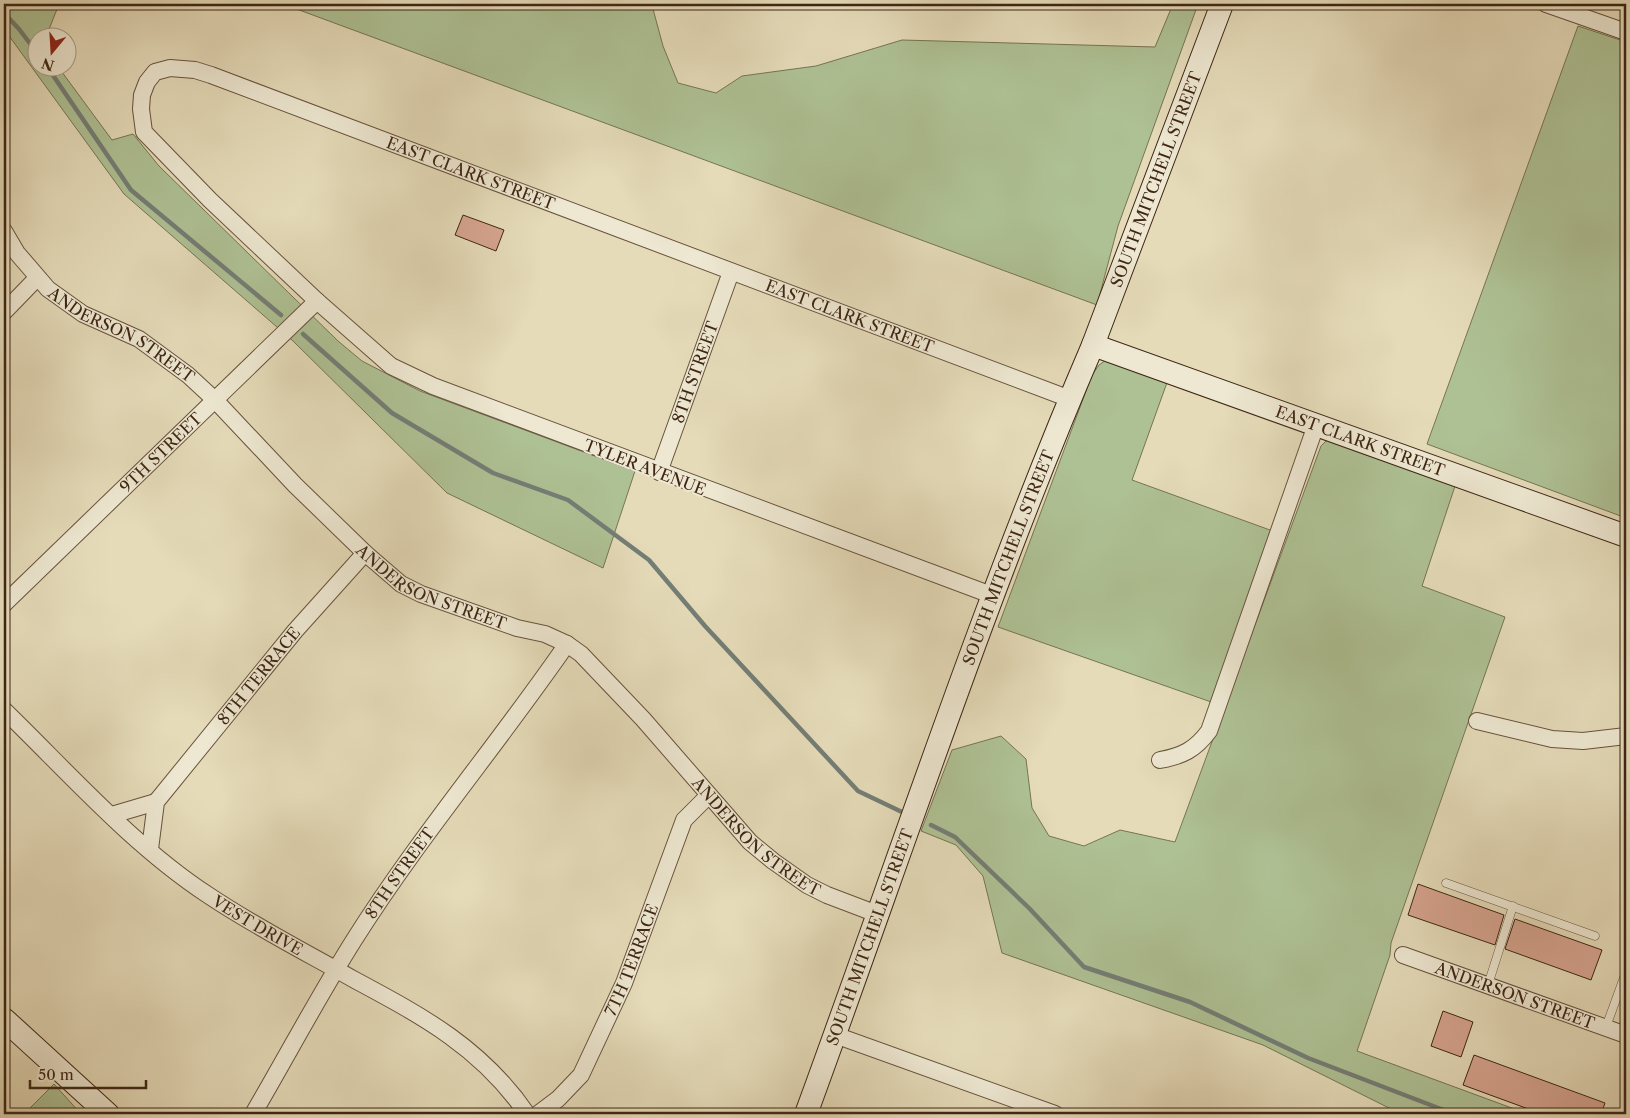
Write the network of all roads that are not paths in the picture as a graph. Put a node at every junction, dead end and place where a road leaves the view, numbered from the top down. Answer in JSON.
{"nodes":[{"id":1,"x":1222,"y":4,"type":"edge"},
{"id":2,"x":1546,"y":4,"type":"edge"},
{"id":3,"x":1626,"y":32,"type":"edge"},
{"id":4,"x":4,"y":231,"type":"edge"},
{"id":5,"x":731,"y":272,"type":"junction"},
{"id":6,"x":37,"y":278,"type":"junction"},
{"id":7,"x":317,"y":301,"type":"junction"},
{"id":8,"x":4,"y":312,"type":"edge"},
{"id":9,"x":1093,"y":345,"type":"junction"},
{"id":10,"x":215,"y":400,"type":"junction"},
{"id":11,"x":1070,"y":400,"type":"junction"},
{"id":12,"x":1316,"y":425,"type":"junction"},
{"id":13,"x":659,"y":472,"type":"junction"},
{"id":14,"x":1626,"y":536,"type":"edge"},
{"id":15,"x":365,"y":553,"type":"junction"},
{"id":16,"x":994,"y":596,"type":"junction"},
{"id":17,"x":4,"y":604,"type":"edge"},
{"id":18,"x":567,"y":644,"type":"junction"},
{"id":19,"x":4,"y":710,"type":"edge"},
{"id":20,"x":1477,"y":721,"type":"dead end"},
{"id":21,"x":1626,"y":736,"type":"edge"},
{"id":22,"x":1160,"y":760,"type":"dead end"},
{"id":23,"x":708,"y":796,"type":"junction"},
{"id":24,"x":156,"y":802,"type":"junction"},
{"id":25,"x":112,"y":815,"type":"junction"},
{"id":26,"x":150,"y":849,"type":"junction"},
{"id":27,"x":1446,"y":883,"type":"dead end"},
{"id":28,"x":1513,"y":906,"type":"junction"},
{"id":29,"x":877,"y":914,"type":"junction"},
{"id":30,"x":1595,"y":936,"type":"dead end"},
{"id":31,"x":1403,"y":955,"type":"dead end"},
{"id":32,"x":337,"y":970,"type":"junction"},
{"id":33,"x":1626,"y":972,"type":"edge"},
{"id":34,"x":1488,"y":985,"type":"junction"},
{"id":35,"x":4,"y":1019,"type":"edge"},
{"id":36,"x":1606,"y":1027,"type":"junction"},
{"id":37,"x":835,"y":1035,"type":"junction"},
{"id":38,"x":1626,"y":1035,"type":"edge"},
{"id":39,"x":108,"y":1114,"type":"edge"},
{"id":40,"x":253,"y":1114,"type":"edge"},
{"id":41,"x":527,"y":1114,"type":"edge"},
{"id":42,"x":538,"y":1114,"type":"edge"},
{"id":43,"x":806,"y":1114,"type":"edge"},
{"id":44,"x":1055,"y":1114,"type":"edge"}],
"edges":[{"from":1,"to":9,"type":"street","name":"SOUTH MITCHELL STREET"},
{"from":2,"to":3,"type":"street"},
{"from":4,"to":6,"type":"street","name":"ANDERSON STREET"},
{"from":5,"to":7,"type":"street","name":"EAST CLARK STREET"},
{"from":5,"to":11,"type":"street","name":"EAST CLARK STREET"},
{"from":5,"to":13,"type":"street","name":"8TH STREET"},
{"from":6,"to":8,"type":"street"},
{"from":6,"to":10,"type":"street","name":"ANDERSON STREET"},
{"from":7,"to":10,"type":"street","name":"9TH STREET"},
{"from":7,"to":13,"type":"street","name":"TYLER AVENUE"},
{"from":9,"to":11,"type":"street","name":"SOUTH MITCHELL STREET"},
{"from":9,"to":12,"type":"street","name":"EAST CLARK STREET"},
{"from":10,"to":15,"type":"street","name":"ANDERSON STREET"},
{"from":10,"to":17,"type":"street","name":"9TH STREET"},
{"from":11,"to":16,"type":"street","name":"SOUTH MITCHELL STREET"},
{"from":12,"to":14,"type":"street","name":"EAST CLARK STREET"},
{"from":12,"to":22,"type":"street"},
{"from":13,"to":16,"type":"street","name":"TYLER AVENUE"},
{"from":15,"to":18,"type":"street","name":"ANDERSON STREET"},
{"from":15,"to":24,"type":"street","name":"8TH TERRACE"},
{"from":16,"to":29,"type":"street","name":"SOUTH MITCHELL STREET"},
{"from":18,"to":23,"type":"street","name":"ANDERSON STREET"},
{"from":18,"to":32,"type":"street","name":"8TH STREET"},
{"from":19,"to":25,"type":"street","name":"VEST DRIVE"},
{"from":20,"to":21,"type":"street"},
{"from":23,"to":29,"type":"street","name":"ANDERSON STREET"},
{"from":23,"to":42,"type":"street","name":"7TH TERRACE"},
{"from":24,"to":25,"type":"street"},
{"from":24,"to":26,"type":"street"},
{"from":25,"to":26,"type":"street","name":"VEST DRIVE"},
{"from":26,"to":32,"type":"street","name":"VEST DRIVE"},
{"from":27,"to":28,"type":"lane"},
{"from":28,"to":30,"type":"lane"},
{"from":28,"to":34,"type":"lane"},
{"from":29,"to":37,"type":"street","name":"SOUTH MITCHELL STREET"},
{"from":31,"to":34,"type":"street","name":"ANDERSON STREET"},
{"from":32,"to":40,"type":"street","name":"8TH STREET"},
{"from":32,"to":41,"type":"street","name":"VEST DRIVE"},
{"from":33,"to":36,"type":"lane"},
{"from":34,"to":36,"type":"street","name":"ANDERSON STREET"},
{"from":35,"to":39,"type":"street"},
{"from":36,"to":38,"type":"street","name":"ANDERSON STREET"},
{"from":37,"to":43,"type":"street","name":"SOUTH MITCHELL STREET"},
{"from":37,"to":44,"type":"street"}]}
